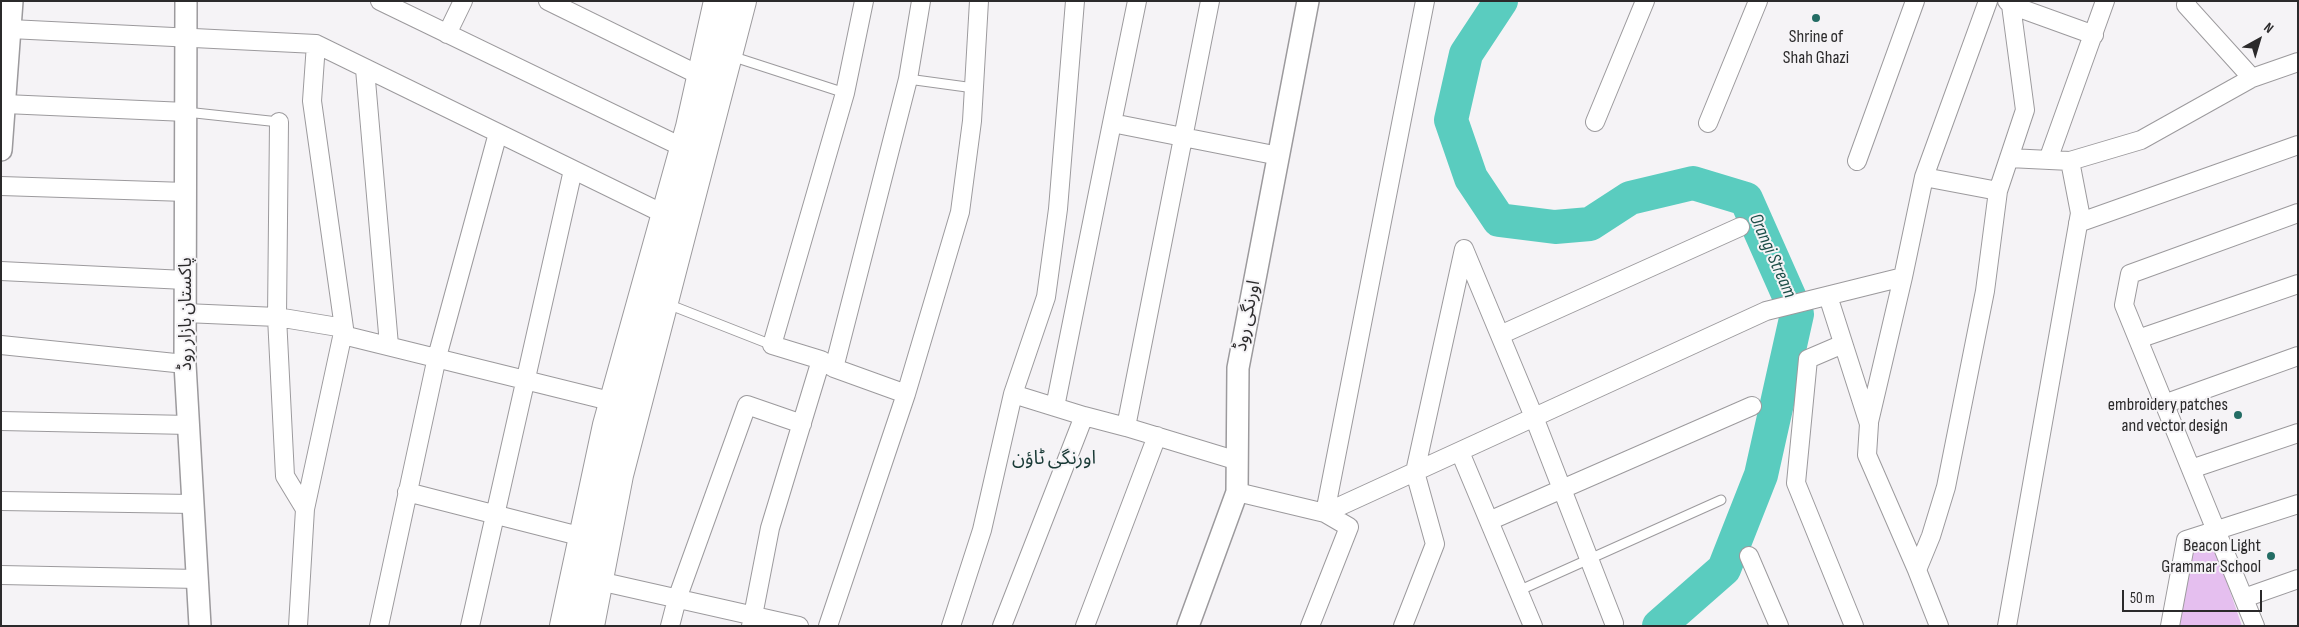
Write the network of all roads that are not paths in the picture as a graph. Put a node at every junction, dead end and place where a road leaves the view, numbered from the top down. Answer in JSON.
{"nodes":[{"id":1,"x":12,"y":1,"type":"edge"},
{"id":2,"x":186,"y":1,"type":"edge"},
{"id":3,"x":380,"y":1,"type":"edge"},
{"id":4,"x":462,"y":1,"type":"edge"},
{"id":5,"x":548,"y":1,"type":"edge"},
{"id":6,"x":718,"y":1,"type":"edge"},
{"id":7,"x":742,"y":1,"type":"edge"},
{"id":8,"x":864,"y":1,"type":"edge"},
{"id":9,"x":921,"y":1,"type":"edge"},
{"id":10,"x":979,"y":1,"type":"edge"},
{"id":11,"x":1075,"y":1,"type":"edge"},
{"id":12,"x":1210,"y":1,"type":"edge"},
{"id":13,"x":1308,"y":1,"type":"edge"},
{"id":14,"x":1425,"y":1,"type":"edge"},
{"id":15,"x":1645,"y":1,"type":"edge"},
{"id":16,"x":1758,"y":1,"type":"edge"},
{"id":17,"x":1915,"y":1,"type":"edge"},
{"id":18,"x":1988,"y":1,"type":"edge"},
{"id":19,"x":2105,"y":1,"type":"edge"},
{"id":20,"x":2187,"y":1,"type":"edge"},
{"id":21,"x":1131,"y":3,"type":"edge"},
{"id":22,"x":2010,"y":3,"type":"edge"},
{"id":23,"x":10,"y":29,"type":"junction"},
{"id":24,"x":447,"y":34,"type":"junction"},
{"id":25,"x":2094,"y":35,"type":"junction"},
{"id":26,"x":186,"y":37,"type":"junction"},
{"id":27,"x":316,"y":44,"type":"junction"},
{"id":28,"x":728,"y":55,"type":"junction"},
{"id":29,"x":2298,"y":62,"type":"edge"},
{"id":30,"x":366,"y":69,"type":"junction"},
{"id":31,"x":701,"y":76,"type":"junction"},
{"id":32,"x":2252,"y":78,"type":"junction"},
{"id":33,"x":908,"y":79,"type":"junction"},
{"id":34,"x":974,"y":88,"type":"junction"},
{"id":35,"x":845,"y":93,"type":"junction"},
{"id":36,"x":3,"y":112,"type":"edge"},
{"id":37,"x":186,"y":112,"type":"junction"},
{"id":38,"x":279,"y":122,"type":"joint"},
{"id":39,"x":1595,"y":122,"type":"dead end"},
{"id":40,"x":1112,"y":123,"type":"junction"},
{"id":41,"x":1708,"y":123,"type":"dead end"},
{"id":42,"x":498,"y":133,"type":"junction"},
{"id":43,"x":1182,"y":137,"type":"junction"},
{"id":44,"x":2298,"y":145,"type":"edge"},
{"id":45,"x":684,"y":148,"type":"junction"},
{"id":46,"x":1,"y":150,"type":"edge"},
{"id":47,"x":1278,"y":156,"type":"junction"},
{"id":48,"x":2009,"y":158,"type":"junction"},
{"id":49,"x":2048,"y":160,"type":"junction"},
{"id":50,"x":1857,"y":161,"type":"dead end"},
{"id":51,"x":2070,"y":161,"type":"junction"},
{"id":52,"x":573,"y":170,"type":"junction"},
{"id":53,"x":1924,"y":177,"type":"junction"},
{"id":54,"x":1,"y":186,"type":"edge"},
{"id":55,"x":1998,"y":191,"type":"junction"},
{"id":56,"x":186,"y":192,"type":"junction"},
{"id":57,"x":2298,"y":213,"type":"edge"},
{"id":58,"x":666,"y":215,"type":"junction"},
{"id":59,"x":2078,"y":223,"type":"junction"},
{"id":60,"x":1740,"y":227,"type":"dead end"},
{"id":61,"x":1,"y":271,"type":"edge"},
{"id":62,"x":1903,"y":277,"type":"junction"},
{"id":63,"x":185,"y":280,"type":"junction"},
{"id":64,"x":2298,"y":284,"type":"edge"},
{"id":65,"x":1827,"y":296,"type":"junction"},
{"id":66,"x":664,"y":303,"type":"junction"},
{"id":67,"x":185,"y":313,"type":"junction"},
{"id":68,"x":277,"y":317,"type":"junction"},
{"id":69,"x":343,"y":331,"type":"junction"},
{"id":70,"x":1500,"y":335,"type":"junction"},
{"id":71,"x":2138,"y":339,"type":"junction"},
{"id":72,"x":1844,"y":344,"type":"junction"},
{"id":73,"x":1,"y":345,"type":"edge"},
{"id":74,"x":389,"y":345,"type":"junction"},
{"id":75,"x":772,"y":345,"type":"junction"},
{"id":76,"x":2298,"y":356,"type":"edge"},
{"id":77,"x":436,"y":357,"type":"junction"},
{"id":78,"x":185,"y":364,"type":"junction"},
{"id":79,"x":827,"y":364,"type":"junction"},
{"id":80,"x":527,"y":380,"type":"junction"},
{"id":81,"x":906,"y":394,"type":"junction"},
{"id":82,"x":1013,"y":394,"type":"junction"},
{"id":83,"x":614,"y":402,"type":"junction"},
{"id":84,"x":2164,"y":404,"type":"junction"},
{"id":85,"x":1752,"y":406,"type":"dead end"},
{"id":86,"x":1055,"y":407,"type":"junction"},
{"id":87,"x":1084,"y":416,"type":"junction"},
{"id":88,"x":1534,"y":418,"type":"junction"},
{"id":89,"x":1,"y":421,"type":"edge"},
{"id":90,"x":802,"y":424,"type":"junction"},
{"id":91,"x":1869,"y":424,"type":"junction"},
{"id":92,"x":188,"y":425,"type":"junction"},
{"id":93,"x":1126,"y":427,"type":"junction"},
{"id":94,"x":2298,"y":433,"type":"edge"},
{"id":95,"x":1157,"y":436,"type":"junction"},
{"id":96,"x":1460,"y":452,"type":"junction"},
{"id":97,"x":1238,"y":461,"type":"junction"},
{"id":98,"x":2191,"y":469,"type":"junction"},
{"id":99,"x":1416,"y":472,"type":"junction"},
{"id":100,"x":1562,"y":488,"type":"junction"},
{"id":101,"x":407,"y":492,"type":"junction"},
{"id":102,"x":1237,"y":492,"type":"junction"},
{"id":103,"x":1,"y":500,"type":"edge"},
{"id":104,"x":1721,"y":500,"type":"dead end"},
{"id":105,"x":193,"y":504,"type":"junction"},
{"id":106,"x":2298,"y":504,"type":"edge"},
{"id":107,"x":305,"y":509,"type":"junction"},
{"id":108,"x":1325,"y":513,"type":"junction"},
{"id":109,"x":496,"y":514,"type":"junction"},
{"id":110,"x":1489,"y":521,"type":"junction"},
{"id":111,"x":2217,"y":531,"type":"junction"},
{"id":112,"x":583,"y":537,"type":"junction"},
{"id":113,"x":1748,"y":556,"type":"dead end"},
{"id":114,"x":1591,"y":559,"type":"junction"},
{"id":115,"x":1917,"y":570,"type":"junction"},
{"id":116,"x":1,"y":576,"type":"edge"},
{"id":117,"x":2298,"y":579,"type":"edge"},
{"id":118,"x":198,"y":580,"type":"junction"},
{"id":119,"x":599,"y":581,"type":"junction"},
{"id":120,"x":1518,"y":591,"type":"junction"},
{"id":121,"x":2244,"y":598,"type":"junction"},
{"id":122,"x":677,"y":599,"type":"junction"},
{"id":123,"x":752,"y":620,"type":"edge"},
{"id":124,"x":1614,"y":623,"type":"dead end"},
{"id":125,"x":200,"y":626,"type":"edge"},
{"id":126,"x":298,"y":626,"type":"edge"},
{"id":127,"x":379,"y":626,"type":"edge"},
{"id":128,"x":470,"y":626,"type":"edge"},
{"id":129,"x":564,"y":626,"type":"edge"},
{"id":130,"x":590,"y":626,"type":"edge"},
{"id":131,"x":670,"y":626,"type":"edge"},
{"id":132,"x":799,"y":626,"type":"edge"},
{"id":133,"x":828,"y":626,"type":"edge"},
{"id":134,"x":951,"y":626,"type":"edge"},
{"id":135,"x":1002,"y":626,"type":"edge"},
{"id":136,"x":1085,"y":626,"type":"edge"},
{"id":137,"x":1188,"y":626,"type":"edge"},
{"id":138,"x":1310,"y":626,"type":"edge"},
{"id":139,"x":1403,"y":626,"type":"edge"},
{"id":140,"x":1533,"y":626,"type":"edge"},
{"id":141,"x":1778,"y":626,"type":"edge"},
{"id":142,"x":1854,"y":626,"type":"edge"},
{"id":143,"x":1939,"y":626,"type":"edge"},
{"id":144,"x":2007,"y":626,"type":"edge"},
{"id":145,"x":2170,"y":626,"type":"edge"},
{"id":146,"x":2255,"y":626,"type":"edge"}],
"edges":[{"from":1,"to":23,"type":"street"},
{"from":2,"to":26,"type":"street","name":"پاکستان بازار روڈ"},
{"from":3,"to":24,"type":"street"},
{"from":4,"to":24,"type":"street"},
{"from":5,"to":31,"type":"street"},
{"from":6,"to":31,"type":"main road"},
{"from":7,"to":28,"type":"main road"},
{"from":8,"to":35,"type":"street"},
{"from":9,"to":33,"type":"street"},
{"from":10,"to":34,"type":"street"},
{"from":11,"to":82,"type":"street"},
{"from":12,"to":43,"type":"street"},
{"from":13,"to":47,"type":"street","name":"اورنگی روڈ"},
{"from":14,"to":108,"type":"street"},
{"from":15,"to":39,"type":"street"},
{"from":16,"to":41,"type":"street"},
{"from":17,"to":50,"type":"street"},
{"from":18,"to":53,"type":"street"},
{"from":19,"to":25,"type":"street"},
{"from":20,"to":32,"type":"street"},
{"from":21,"to":40,"type":"street"},
{"from":22,"to":25,"type":"street"},
{"from":22,"to":48,"type":"street"},
{"from":23,"to":26,"type":"street"},
{"from":23,"to":36,"type":"street"},
{"from":24,"to":45,"type":"street"},
{"from":25,"to":49,"type":"street"},
{"from":26,"to":27,"type":"street"},
{"from":26,"to":37,"type":"street","name":"پاکستان بازار روڈ"},
{"from":27,"to":30,"type":"street"},
{"from":27,"to":69,"type":"street"},
{"from":28,"to":35,"type":"lane"},
{"from":28,"to":66,"type":"main road"},
{"from":29,"to":32,"type":"street"},
{"from":30,"to":42,"type":"street"},
{"from":30,"to":74,"type":"street"},
{"from":31,"to":45,"type":"main road"},
{"from":32,"to":51,"type":"street"},
{"from":33,"to":34,"type":"lane"},
{"from":33,"to":79,"type":"street"},
{"from":34,"to":81,"type":"street"},
{"from":35,"to":75,"type":"street"},
{"from":36,"to":37,"type":"street"},
{"from":36,"to":46,"type":"street"},
{"from":37,"to":38,"type":"lane"},
{"from":37,"to":56,"type":"street","name":"پاکستان بازار روڈ"},
{"from":38,"to":68,"type":"street"},
{"from":40,"to":43,"type":"street"},
{"from":40,"to":86,"type":"street"},
{"from":42,"to":52,"type":"street"},
{"from":42,"to":77,"type":"street"},
{"from":43,"to":47,"type":"street"},
{"from":43,"to":93,"type":"street"},
{"from":44,"to":59,"type":"street"},
{"from":45,"to":58,"type":"main road"},
{"from":47,"to":97,"type":"street","name":"اورنگی روڈ"},
{"from":48,"to":49,"type":"street"},
{"from":48,"to":55,"type":"street"},
{"from":49,"to":51,"type":"street"},
{"from":51,"to":59,"type":"street"},
{"from":52,"to":58,"type":"street"},
{"from":52,"to":80,"type":"street"},
{"from":53,"to":55,"type":"street"},
{"from":53,"to":62,"type":"street"},
{"from":54,"to":56,"type":"street"},
{"from":55,"to":115,"type":"street"},
{"from":56,"to":63,"type":"street","name":"پاکستان بازار روڈ"},
{"from":57,"to":71,"type":"street"},
{"from":58,"to":83,"type":"main road"},
{"from":59,"to":144,"type":"street"},
{"from":60,"to":70,"type":"street"},
{"from":61,"to":63,"type":"street"},
{"from":62,"to":65,"type":"street"},
{"from":62,"to":91,"type":"street"},
{"from":63,"to":67,"type":"street","name":"پاکستان بازار روڈ"},
{"from":64,"to":71,"type":"street"},
{"from":65,"to":72,"type":"street"},
{"from":65,"to":88,"type":"street"},
{"from":66,"to":75,"type":"lane"},
{"from":66,"to":119,"type":"main road"},
{"from":67,"to":68,"type":"street"},
{"from":67,"to":78,"type":"street","name":"پاکستان بازار روڈ"},
{"from":68,"to":69,"type":"street"},
{"from":68,"to":107,"type":"street"},
{"from":69,"to":74,"type":"street"},
{"from":69,"to":107,"type":"street"},
{"from":70,"to":88,"type":"street"},
{"from":70,"to":99,"type":"street"},
{"from":71,"to":84,"type":"street"},
{"from":72,"to":91,"type":"street"},
{"from":72,"to":142,"type":"street"},
{"from":73,"to":78,"type":"street"},
{"from":74,"to":77,"type":"street"},
{"from":75,"to":79,"type":"street"},
{"from":76,"to":84,"type":"street"},
{"from":77,"to":80,"type":"street"},
{"from":77,"to":101,"type":"street"},
{"from":78,"to":92,"type":"street","name":"پاکستان بازار روڈ"},
{"from":79,"to":81,"type":"street"},
{"from":79,"to":90,"type":"street"},
{"from":80,"to":83,"type":"street"},
{"from":80,"to":109,"type":"street"},
{"from":81,"to":133,"type":"street"},
{"from":82,"to":86,"type":"street"},
{"from":82,"to":134,"type":"street"},
{"from":83,"to":112,"type":"main road"},
{"from":84,"to":98,"type":"street"},
{"from":85,"to":100,"type":"street"},
{"from":86,"to":87,"type":"street"},
{"from":87,"to":93,"type":"street"},
{"from":87,"to":135,"type":"street"},
{"from":88,"to":96,"type":"street"},
{"from":88,"to":100,"type":"street"},
{"from":89,"to":92,"type":"street"},
{"from":90,"to":122,"type":"street"},
{"from":90,"to":123,"type":"street"},
{"from":91,"to":115,"type":"street"},
{"from":92,"to":105,"type":"street","name":"پاکستان بازار روڈ"},
{"from":93,"to":95,"type":"street"},
{"from":94,"to":98,"type":"street"},
{"from":95,"to":97,"type":"street"},
{"from":95,"to":136,"type":"street"},
{"from":96,"to":99,"type":"street"},
{"from":96,"to":110,"type":"street"},
{"from":97,"to":102,"type":"street","name":"اورنگی روڈ"},
{"from":98,"to":111,"type":"street"},
{"from":99,"to":108,"type":"street"},
{"from":99,"to":139,"type":"street"},
{"from":100,"to":110,"type":"street"},
{"from":100,"to":114,"type":"street"},
{"from":101,"to":109,"type":"street"},
{"from":101,"to":127,"type":"street"},
{"from":102,"to":108,"type":"street"},
{"from":102,"to":137,"type":"street","name":"اورنگی روڈ"},
{"from":103,"to":105,"type":"street"},
{"from":104,"to":114,"type":"lane"},
{"from":105,"to":118,"type":"street","name":"پاکستان بازار روڈ"},
{"from":106,"to":111,"type":"street"},
{"from":107,"to":126,"type":"street"},
{"from":108,"to":138,"type":"street"},
{"from":109,"to":112,"type":"street"},
{"from":109,"to":128,"type":"street"},
{"from":110,"to":120,"type":"street"},
{"from":111,"to":121,"type":"street"},
{"from":111,"to":145,"type":"street"},
{"from":112,"to":129,"type":"main road"},
{"from":113,"to":141,"type":"street"},
{"from":114,"to":120,"type":"lane"},
{"from":114,"to":124,"type":"street"},
{"from":115,"to":143,"type":"street"},
{"from":116,"to":118,"type":"street"},
{"from":117,"to":121,"type":"street"},
{"from":118,"to":125,"type":"street","name":"پاکستان بازار روڈ"},
{"from":119,"to":122,"type":"street"},
{"from":119,"to":130,"type":"main road"},
{"from":120,"to":140,"type":"street"},
{"from":121,"to":146,"type":"street"},
{"from":122,"to":123,"type":"street"},
{"from":122,"to":131,"type":"street"},
{"from":123,"to":132,"type":"street"}]}
